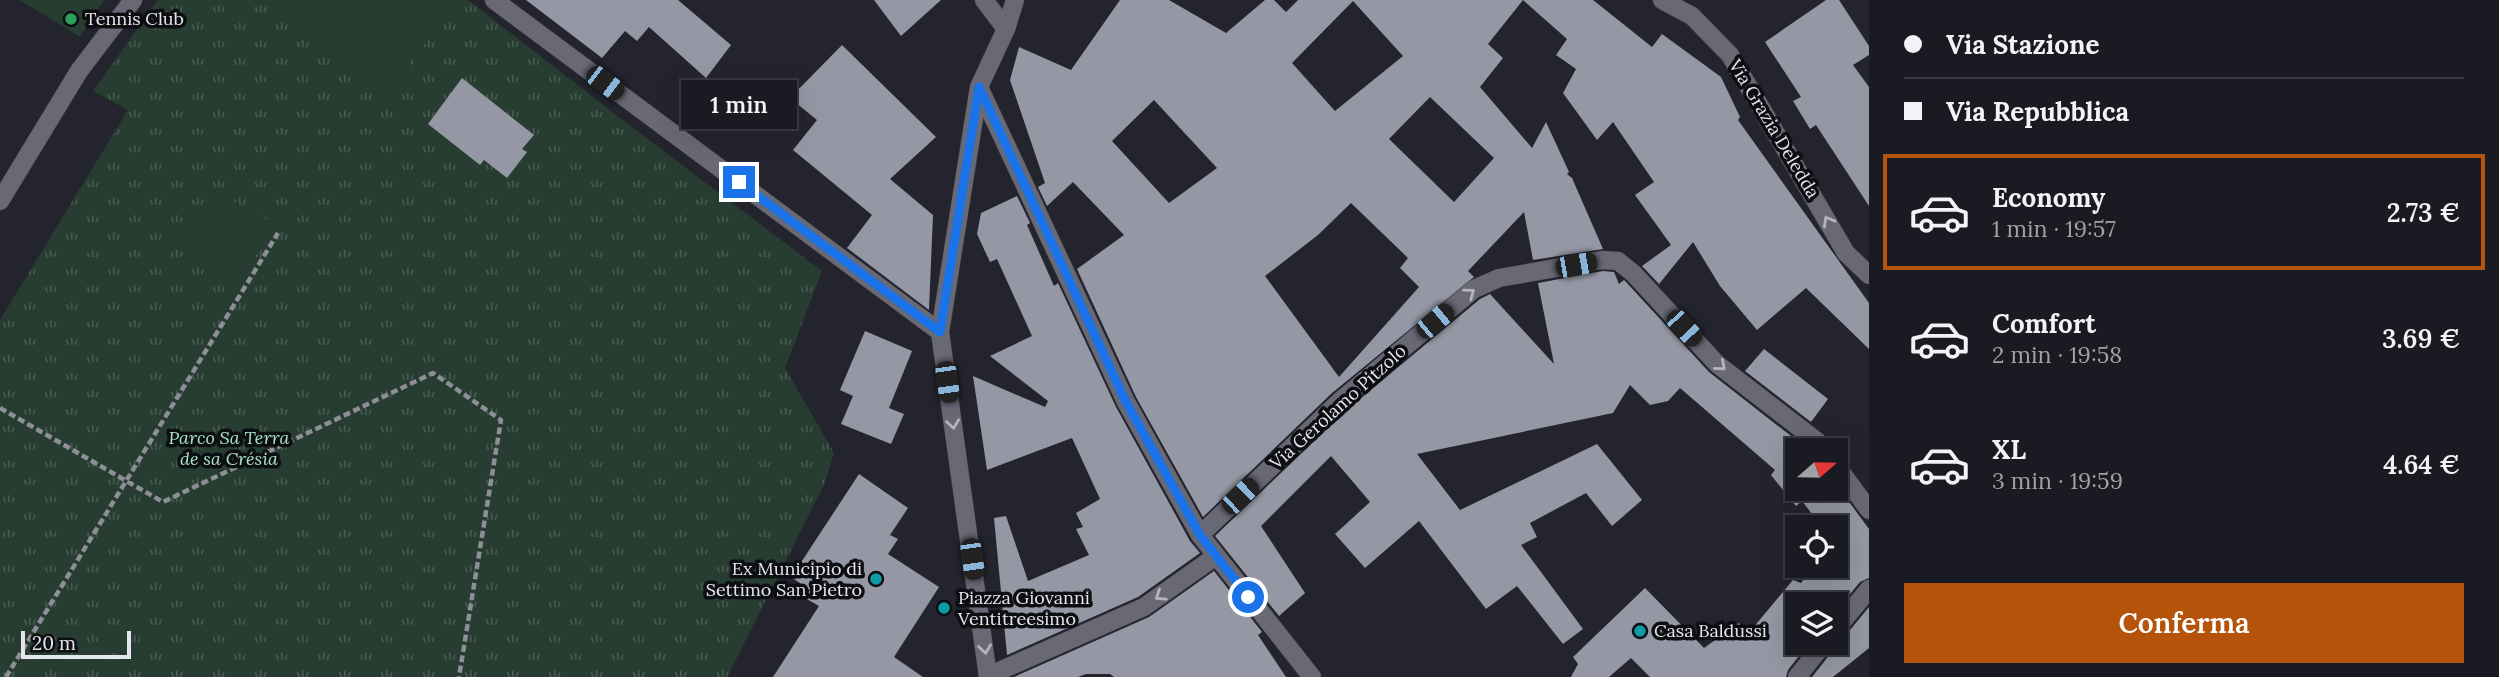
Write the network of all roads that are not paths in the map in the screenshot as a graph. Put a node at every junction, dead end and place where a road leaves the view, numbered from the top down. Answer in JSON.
{"nodes":[{"id":1,"x":133,"y":0,"type":"edge"},
{"id":2,"x":494,"y":0,"type":"edge"},
{"id":3,"x":984,"y":0,"type":"edge"},
{"id":4,"x":1015,"y":0,"type":"edge"},
{"id":5,"x":1662,"y":0,"type":"edge"},
{"id":6,"x":1696,"y":8,"type":"edge"},
{"id":7,"x":1006,"y":29,"type":"junction"},
{"id":8,"x":979,"y":87,"type":"junction"},
{"id":9,"x":0,"y":201,"type":"edge"},
{"id":10,"x":1869,"y":275,"type":"edge"},
{"id":11,"x":940,"y":332,"type":"junction"},
{"id":12,"x":1813,"y":438,"type":"edge"},
{"id":13,"x":1848,"y":482,"type":"edge"},
{"id":14,"x":1869,"y":510,"type":"edge"},
{"id":15,"x":1200,"y":535,"type":"junction"},
{"id":16,"x":1216,"y":556,"type":"junction"},
{"id":17,"x":1869,"y":589,"type":"edge"},
{"id":18,"x":1848,"y":614,"type":"edge"},
{"id":19,"x":1815,"y":655,"type":"edge"},
{"id":20,"x":988,"y":677,"type":"edge"},
{"id":21,"x":1312,"y":677,"type":"edge"},
{"id":22,"x":1797,"y":677,"type":"edge"}],
"edges":[{"from":1,"to":9,"type":"street"},
{"from":2,"to":11,"type":"street"},
{"from":3,"to":7,"type":"street"},
{"from":4,"to":7,"type":"street"},
{"from":5,"to":6,"type":"street","name":"Via Grazia Deledda"},
{"from":10,"to":6,"type":"street","name":"Via Grazia Deledda","one_way":true},
{"from":7,"to":8,"type":"street"},
{"from":8,"to":11,"type":"street"},
{"from":8,"to":15,"type":"street"},
{"from":11,"to":20,"type":"street","one_way":true},
{"from":15,"to":12,"type":"street","name":"Via Gerolamo Pitzolo","one_way":true},
{"from":13,"to":14,"type":"street"},
{"from":15,"to":16,"type":"street"},
{"from":16,"to":20,"type":"street","one_way":true},
{"from":16,"to":21,"type":"street"},
{"from":17,"to":18,"type":"street"},
{"from":19,"to":22,"type":"street"}]}
